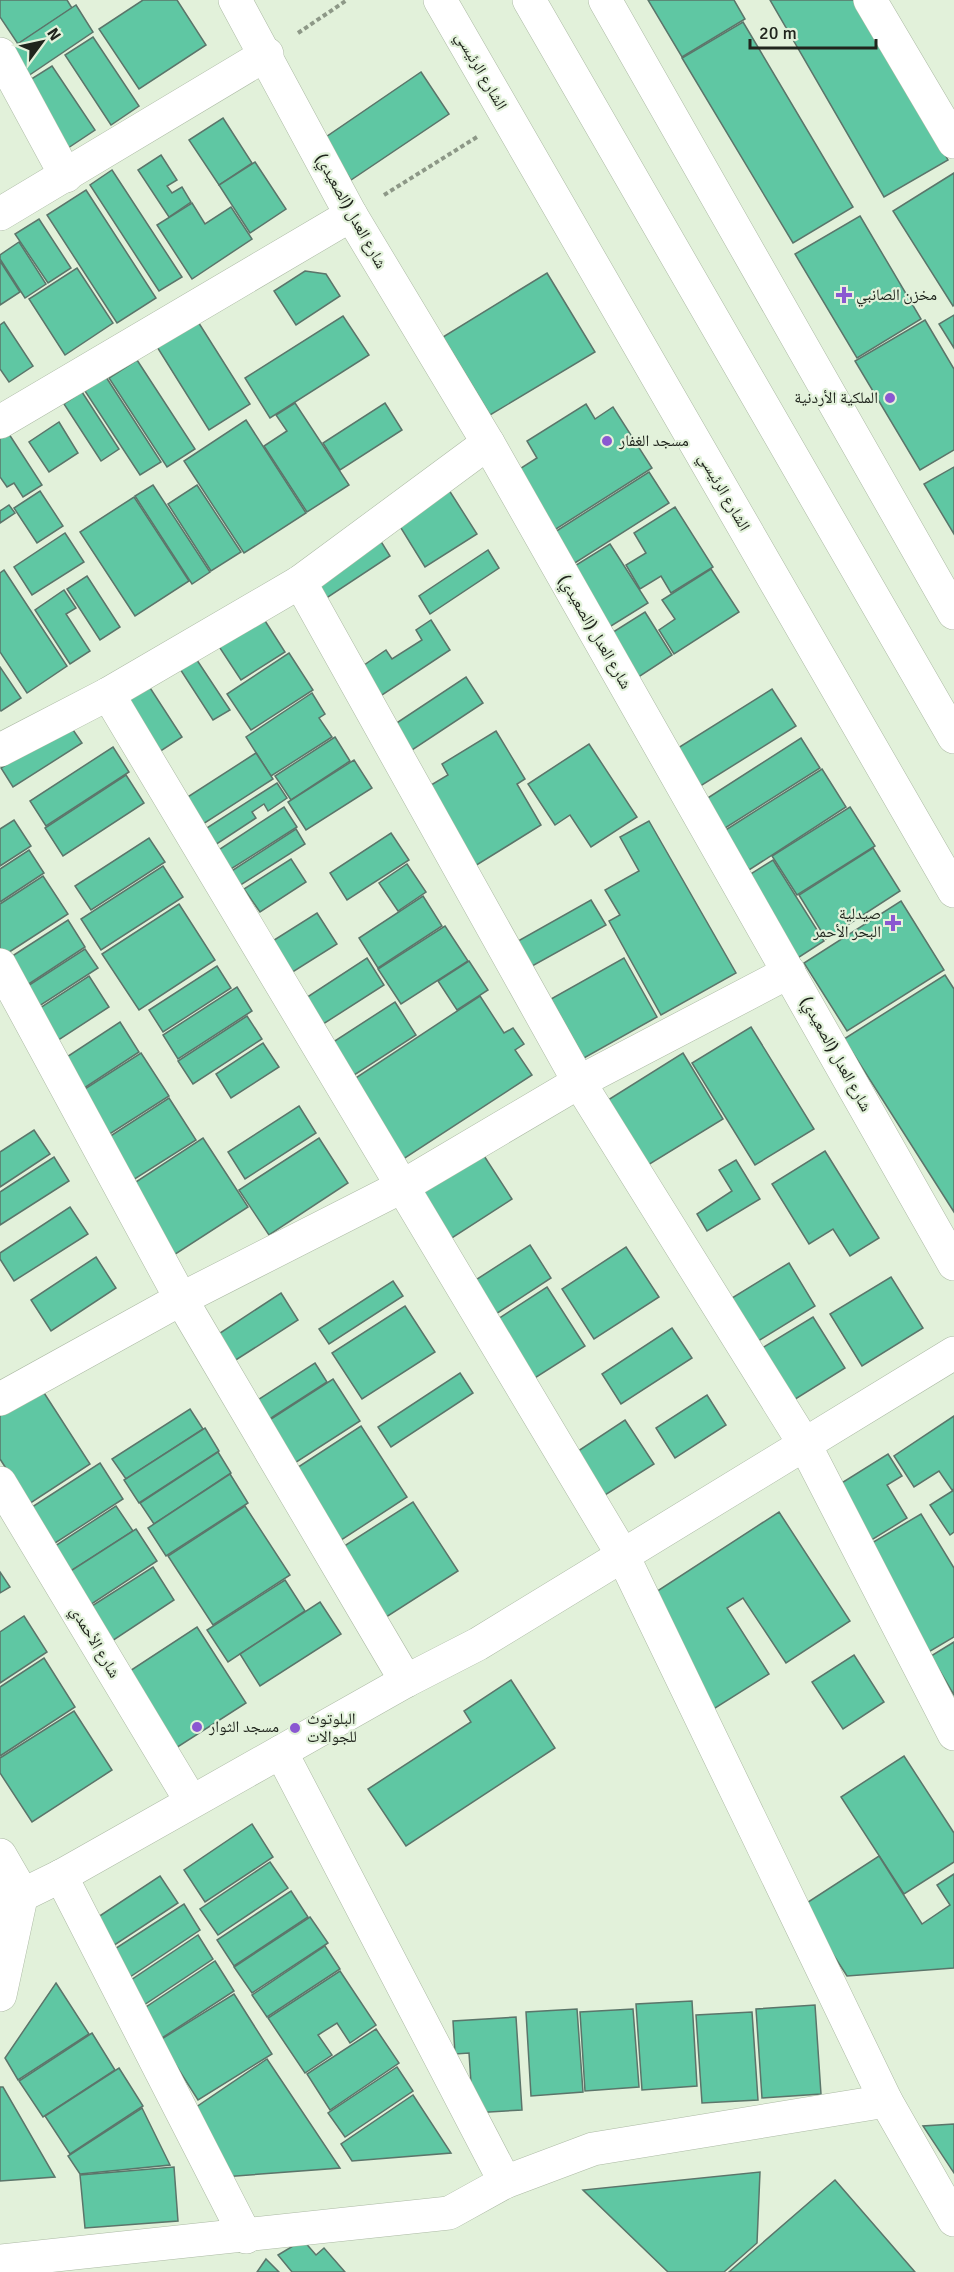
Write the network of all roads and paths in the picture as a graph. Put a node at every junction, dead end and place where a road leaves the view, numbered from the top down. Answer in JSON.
{"nodes":[{"id":1,"x":235,"y":0,"type":"edge"},
{"id":2,"x":347,"y":0,"type":"edge"},
{"id":3,"x":440,"y":0,"type":"edge"},
{"id":4,"x":529,"y":0,"type":"edge"},
{"id":5,"x":605,"y":0,"type":"edge"},
{"id":6,"x":870,"y":0,"type":"edge"},
{"id":7,"x":0,"y":54,"type":"edge"},
{"id":8,"x":267,"y":54,"type":"junction"},
{"id":9,"x":508,"y":117,"type":"junction"},
{"id":10,"x":954,"y":142,"type":"edge"},
{"id":11,"x":66,"y":176,"type":"junction"},
{"id":12,"x":0,"y":214,"type":"edge"},
{"id":13,"x":351,"y":215,"type":"junction"},
{"id":14,"x":0,"y":422,"type":"edge"},
{"id":15,"x":488,"y":443,"type":"junction"},
{"id":16,"x":300,"y":582,"type":"junction"},
{"id":17,"x":954,"y":613,"type":"edge"},
{"id":18,"x":108,"y":694,"type":"junction"},
{"id":19,"x":954,"y":738,"type":"edge"},
{"id":20,"x":0,"y":750,"type":"edge"},
{"id":21,"x":954,"y":891,"type":"edge"},
{"id":22,"x":0,"y":964,"type":"edge"},
{"id":23,"x":789,"y":972,"type":"junction"},
{"id":24,"x":579,"y":1082,"type":"junction"},
{"id":25,"x":402,"y":1186,"type":"junction"},
{"id":26,"x":954,"y":1264,"type":"edge"},
{"id":27,"x":181,"y":1299,"type":"junction"},
{"id":28,"x":954,"y":1353,"type":"edge"},
{"id":29,"x":2,"y":1392,"type":"edge"},
{"id":30,"x":806,"y":1445,"type":"junction"},
{"id":31,"x":0,"y":1483,"type":"edge"},
{"id":32,"x":622,"y":1554,"type":"junction"},
{"id":33,"x":405,"y":1681,"type":"junction"},
{"id":34,"x":954,"y":1734,"type":"edge"},
{"id":35,"x":281,"y":1752,"type":"junction"},
{"id":36,"x":191,"y":1801,"type":"junction"},
{"id":37,"x":0,"y":1855,"type":"edge"},
{"id":38,"x":61,"y":1876,"type":"junction"},
{"id":39,"x":11,"y":1900,"type":"edge"},
{"id":40,"x":0,"y":1995,"type":"edge"},
{"id":41,"x":886,"y":2101,"type":"junction"},
{"id":42,"x":505,"y":2182,"type":"junction"},
{"id":43,"x":954,"y":2220,"type":"edge"},
{"id":44,"x":246,"y":2237,"type":"junction"},
{"id":45,"x":0,"y":2261,"type":"edge"}],
"edges":[{"from":1,"to":8,"type":"street","name":"شارع العدل (الصعيدي)"},
{"from":2,"to":8,"type":"path"},
{"from":3,"to":9,"type":"street","name":"الشارع الرئيسي"},
{"from":4,"to":19,"type":"street"},
{"from":5,"to":17,"type":"street"},
{"from":6,"to":10,"type":"street"},
{"from":7,"to":11,"type":"street"},
{"from":8,"to":11,"type":"street"},
{"from":8,"to":13,"type":"street","name":"شارع العدل (الصعيدي)"},
{"from":9,"to":13,"type":"path"},
{"from":9,"to":21,"type":"street","name":"الشارع الرئيسي"},
{"from":11,"to":12,"type":"street"},
{"from":13,"to":14,"type":"street"},
{"from":13,"to":15,"type":"street","name":"شارع العدل (الصعيدي)"},
{"from":15,"to":16,"type":"street"},
{"from":15,"to":23,"type":"street","name":"شارع العدل (الصعيدي)"},
{"from":16,"to":18,"type":"street"},
{"from":16,"to":24,"type":"street"},
{"from":18,"to":20,"type":"street"},
{"from":18,"to":25,"type":"street"},
{"from":22,"to":27,"type":"street"},
{"from":23,"to":24,"type":"street"},
{"from":23,"to":26,"type":"street","name":"شارع العدل (الصعيدي)"},
{"from":24,"to":25,"type":"street"},
{"from":24,"to":30,"type":"street"},
{"from":25,"to":27,"type":"street"},
{"from":25,"to":32,"type":"street"},
{"from":27,"to":29,"type":"street"},
{"from":27,"to":33,"type":"street"},
{"from":28,"to":30,"type":"street"},
{"from":30,"to":32,"type":"street"},
{"from":30,"to":34,"type":"street"},
{"from":31,"to":36,"type":"street","name":"شارع الأحمدي"},
{"from":32,"to":33,"type":"street"},
{"from":32,"to":41,"type":"street"},
{"from":33,"to":35,"type":"street"},
{"from":35,"to":36,"type":"street"},
{"from":35,"to":42,"type":"street"},
{"from":36,"to":38,"type":"street"},
{"from":37,"to":39,"type":"street"},
{"from":38,"to":39,"type":"street"},
{"from":38,"to":44,"type":"street"},
{"from":39,"to":40,"type":"street"},
{"from":41,"to":42,"type":"street"},
{"from":41,"to":43,"type":"street"},
{"from":42,"to":44,"type":"street"},
{"from":44,"to":45,"type":"street"}]}
